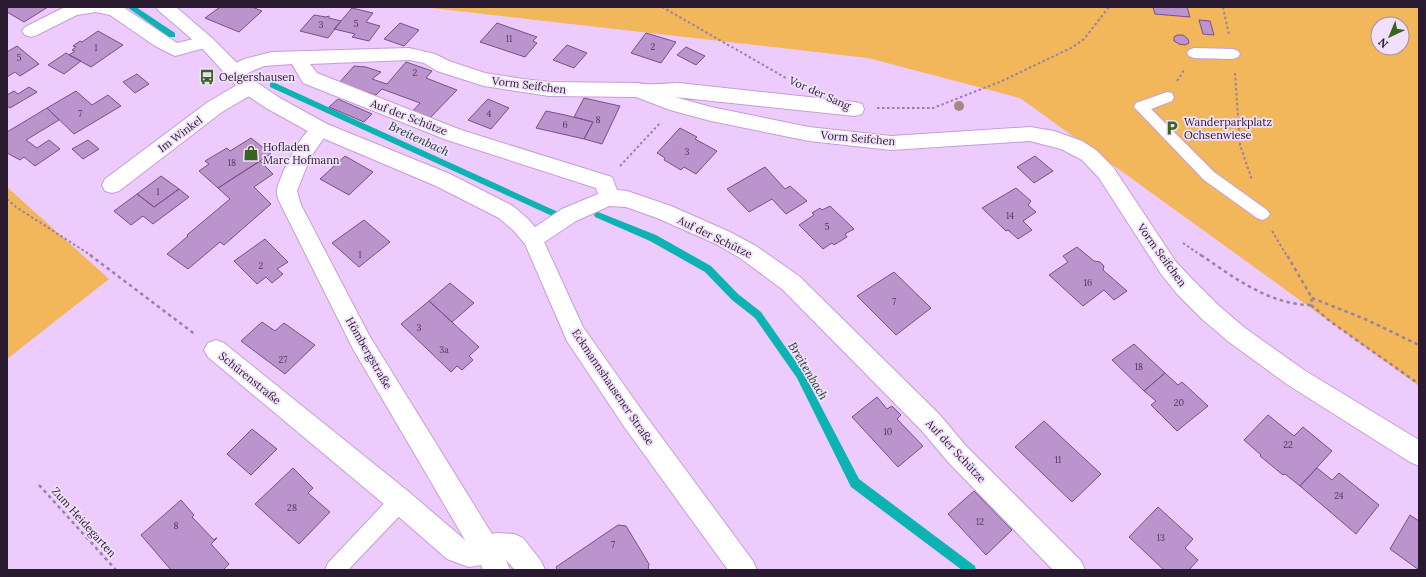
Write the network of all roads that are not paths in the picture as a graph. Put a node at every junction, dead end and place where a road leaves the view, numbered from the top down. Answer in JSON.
{"nodes":[{"id":1,"x":92,"y":7,"type":"edge"},
{"id":2,"x":99,"y":7,"type":"edge"},
{"id":3,"x":165,"y":7,"type":"edge"},
{"id":4,"x":31,"y":31,"type":"dead end"},
{"id":5,"x":206,"y":42,"type":"junction"},
{"id":6,"x":1194,"y":53,"type":"road end"},
{"id":7,"x":1233,"y":54,"type":"dead end"},
{"id":8,"x":297,"y":58,"type":"junction"},
{"id":9,"x":234,"y":72,"type":"junction"},
{"id":10,"x":249,"y":87,"type":"junction"},
{"id":11,"x":638,"y":90,"type":"junction"},
{"id":12,"x":1167,"y":96,"type":"road end"},
{"id":13,"x":855,"y":109,"type":"road end"},
{"id":14,"x":320,"y":129,"type":"junction"},
{"id":15,"x":112,"y":186,"type":"dead end"},
{"id":16,"x":607,"y":190,"type":"junction"},
{"id":17,"x":1262,"y":214,"type":"dead end"},
{"id":18,"x":533,"y":239,"type":"junction"},
{"id":19,"x":216,"y":350,"type":"road end"},
{"id":20,"x":1419,"y":454,"type":"edge"},
{"id":21,"x":400,"y":501,"type":"junction"},
{"id":22,"x":492,"y":561,"type":"edge"},
{"id":23,"x":335,"y":570,"type":"edge"},
{"id":24,"x":532,"y":570,"type":"edge"},
{"id":25,"x":744,"y":570,"type":"edge"},
{"id":26,"x":1072,"y":570,"type":"edge"}],
"edges":[{"from":1,"to":4,"type":"street"},
{"from":2,"to":5,"type":"street"},
{"from":3,"to":5,"type":"street","name":"Eckmannshausener Straße"},
{"from":5,"to":9,"type":"street","name":"Eckmannshausener Straße"},
{"from":6,"to":7,"type":"lane"},
{"from":8,"to":9,"type":"street","name":"Vorm Seifchen"},
{"from":8,"to":11,"type":"street","name":"Vorm Seifchen"},
{"from":8,"to":16,"type":"street","name":"Auf der Schütze"},
{"from":9,"to":10,"type":"street","name":"Eckmannshausener Straße"},
{"from":10,"to":14,"type":"street","name":"Eckmannshausener Straße"},
{"from":10,"to":15,"type":"street","name":"Im Winkel"},
{"from":11,"to":13,"type":"street","name":"Vor der Sang"},
{"from":11,"to":20,"type":"street","name":"Vorm Seifchen"},
{"from":12,"to":17,"type":"lane"},
{"from":14,"to":18,"type":"street","name":"Eckmannshausener Straße"},
{"from":14,"to":22,"type":"street","name":"Hömbergstraße"},
{"from":16,"to":18,"type":"street"},
{"from":16,"to":26,"type":"street","name":"Auf der Schütze"},
{"from":18,"to":25,"type":"street","name":"Eckmannshausener Straße"},
{"from":19,"to":21,"type":"street","name":"Schürenstraße"},
{"from":21,"to":22,"type":"street","name":"Schürenstraße"},
{"from":21,"to":23,"type":"lane"},
{"from":22,"to":24,"type":"street","name":"Schürenstraße"}]}
